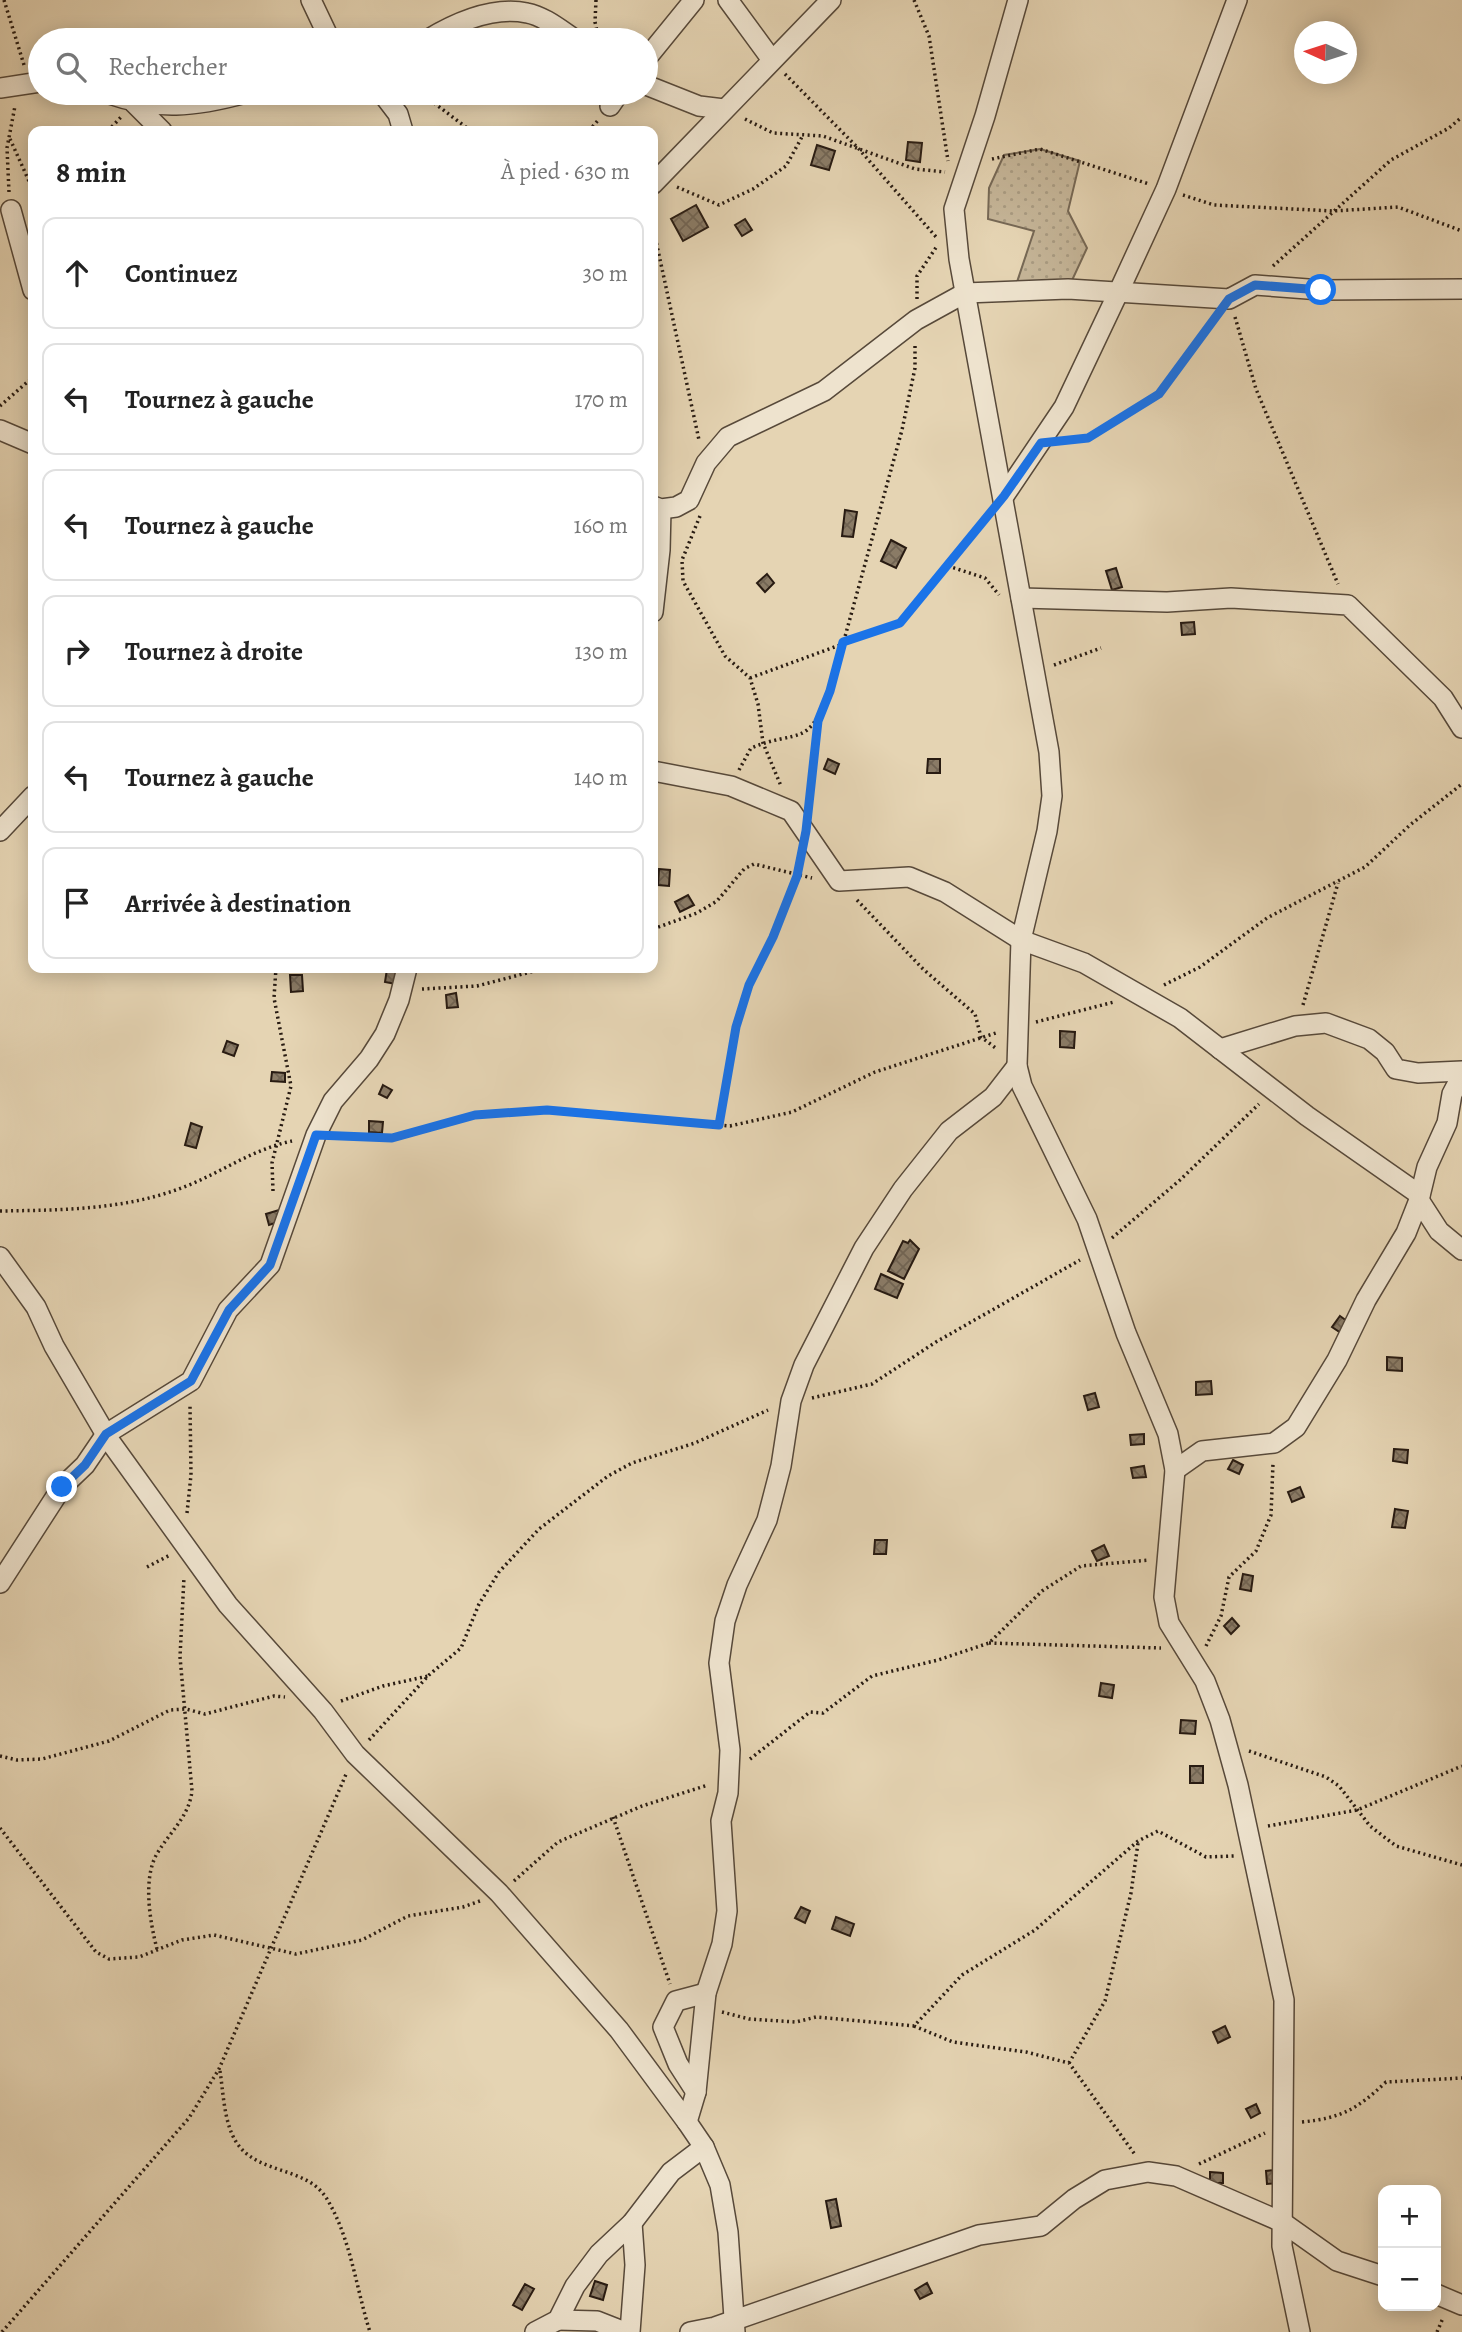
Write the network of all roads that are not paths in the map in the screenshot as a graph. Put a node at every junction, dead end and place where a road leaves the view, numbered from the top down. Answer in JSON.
{"nodes":[{"id":1,"x":311,"y":0,"type":"edge"},
{"id":2,"x":695,"y":0,"type":"edge"},
{"id":3,"x":728,"y":0,"type":"edge"},
{"id":4,"x":831,"y":0,"type":"edge"},
{"id":5,"x":1018,"y":0,"type":"edge"},
{"id":6,"x":1237,"y":0,"type":"edge"},
{"id":7,"x":324,"y":28,"type":"edge"},
{"id":8,"x":448,"y":28,"type":"edge"},
{"id":9,"x":555,"y":28,"type":"edge"},
{"id":10,"x":658,"y":45,"type":"edge"},
{"id":11,"x":772,"y":60,"type":"junction"},
{"id":12,"x":28,"y":83,"type":"edge"},
{"id":13,"x":0,"y":88,"type":"edge"},
{"id":14,"x":658,"y":90,"type":"edge"},
{"id":15,"x":136,"y":105,"type":"edge"},
{"id":16,"x":178,"y":105,"type":"edge"},
{"id":17,"x":204,"y":105,"type":"edge"},
{"id":18,"x":388,"y":105,"type":"edge"},
{"id":19,"x":401,"y":105,"type":"edge"},
{"id":20,"x":724,"y":109,"type":"junction"},
{"id":21,"x":397,"y":125,"type":"edge"},
{"id":22,"x":157,"y":126,"type":"edge"},
{"id":23,"x":658,"y":178,"type":"edge"},
{"id":24,"x":6,"y":215,"type":"edge"},
{"id":25,"x":28,"y":276,"type":"edge"},
{"id":26,"x":1462,"y":289,"type":"edge"},
{"id":27,"x":1119,"y":291,"type":"junction"},
{"id":28,"x":965,"y":293,"type":"junction"},
{"id":29,"x":0,"y":430,"type":"edge"},
{"id":30,"x":28,"y":442,"type":"edge"},
{"id":31,"x":1004,"y":496,"type":"junction"},
{"id":32,"x":658,"y":507,"type":"edge"},
{"id":33,"x":1011,"y":598,"type":"junction"},
{"id":34,"x":1462,"y":728,"type":"edge"},
{"id":35,"x":658,"y":772,"type":"edge"},
{"id":36,"x":28,"y":801,"type":"edge"},
{"id":37,"x":0,"y":831,"type":"edge"},
{"id":38,"x":1021,"y":940,"type":"junction"},
{"id":39,"x":406,"y":973,"type":"edge"},
{"id":40,"x":1220,"y":1049,"type":"junction"},
{"id":41,"x":1018,"y":1063,"type":"junction"},
{"id":42,"x":1462,"y":1073,"type":"edge"},
{"id":43,"x":1420,"y":1198,"type":"junction"},
{"id":44,"x":1462,"y":1250,"type":"edge"},
{"id":45,"x":0,"y":1257,"type":"edge"},
{"id":46,"x":106,"y":1434,"type":"junction"},
{"id":47,"x":1175,"y":1470,"type":"junction"},
{"id":48,"x":0,"y":1583,"type":"edge"},
{"id":49,"x":705,"y":2000,"type":"junction"},
{"id":50,"x":696,"y":2092,"type":"junction"},
{"id":51,"x":687,"y":2122,"type":"junction"},
{"id":52,"x":704,"y":2147,"type":"junction"},
{"id":53,"x":1282,"y":2222,"type":"junction"},
{"id":54,"x":632,"y":2223,"type":"junction"},
{"id":55,"x":1378,"y":2274,"type":"edge"},
{"id":56,"x":1441,"y":2296,"type":"edge"},
{"id":57,"x":1462,"y":2305,"type":"edge"},
{"id":58,"x":558,"y":2320,"type":"junction"},
{"id":59,"x":735,"y":2325,"type":"edge"},
{"id":60,"x":535,"y":2332,"type":"edge"},
{"id":61,"x":628,"y":2332,"type":"edge"},
{"id":62,"x":690,"y":2332,"type":"edge"},
{"id":63,"x":1300,"y":2332,"type":"edge"}],
"edges":[{"from":1,"to":7,"type":"street"},
{"from":2,"to":10,"type":"street"},
{"from":3,"to":11,"type":"street"},
{"from":4,"to":11,"type":"street"},
{"from":5,"to":28,"type":"street"},
{"from":6,"to":27,"type":"street"},
{"from":8,"to":9,"type":"street"},
{"from":11,"to":20,"type":"street"},
{"from":12,"to":13,"type":"street"},
{"from":14,"to":20,"type":"street"},
{"from":15,"to":22,"type":"street"},
{"from":16,"to":17,"type":"street"},
{"from":18,"to":21,"type":"street"},
{"from":19,"to":21,"type":"street"},
{"from":20,"to":23,"type":"street"},
{"from":24,"to":25,"type":"street"},
{"from":26,"to":27,"type":"street"},
{"from":27,"to":28,"type":"street"},
{"from":27,"to":31,"type":"street"},
{"from":28,"to":31,"type":"street"},
{"from":28,"to":32,"type":"street"},
{"from":29,"to":30,"type":"street"},
{"from":31,"to":33,"type":"street"},
{"from":33,"to":34,"type":"street"},
{"from":33,"to":38,"type":"street"},
{"from":35,"to":38,"type":"street"},
{"from":36,"to":37,"type":"street"},
{"from":38,"to":40,"type":"street"},
{"from":38,"to":41,"type":"street"},
{"from":39,"to":46,"type":"street"},
{"from":40,"to":42,"type":"street"},
{"from":40,"to":43,"type":"street"},
{"from":41,"to":47,"type":"street"},
{"from":41,"to":49,"type":"street"},
{"from":42,"to":43,"type":"street"},
{"from":43,"to":44,"type":"street"},
{"from":43,"to":47,"type":"street"},
{"from":45,"to":46,"type":"street"},
{"from":46,"to":48,"type":"street"},
{"from":46,"to":51,"type":"street"},
{"from":47,"to":53,"type":"street"},
{"from":49,"to":50,"type":"street"},
{"from":49,"to":50,"type":"street"},
{"from":50,"to":51,"type":"street"},
{"from":51,"to":52,"type":"street"},
{"from":52,"to":54,"type":"street"},
{"from":52,"to":59,"type":"street"},
{"from":53,"to":55,"type":"street"},
{"from":53,"to":59,"type":"street"},
{"from":53,"to":63,"type":"street"},
{"from":54,"to":58,"type":"street"},
{"from":54,"to":61,"type":"street"},
{"from":56,"to":57,"type":"street"},
{"from":58,"to":60,"type":"street"},
{"from":58,"to":61,"type":"street"},
{"from":59,"to":62,"type":"street"}]}
